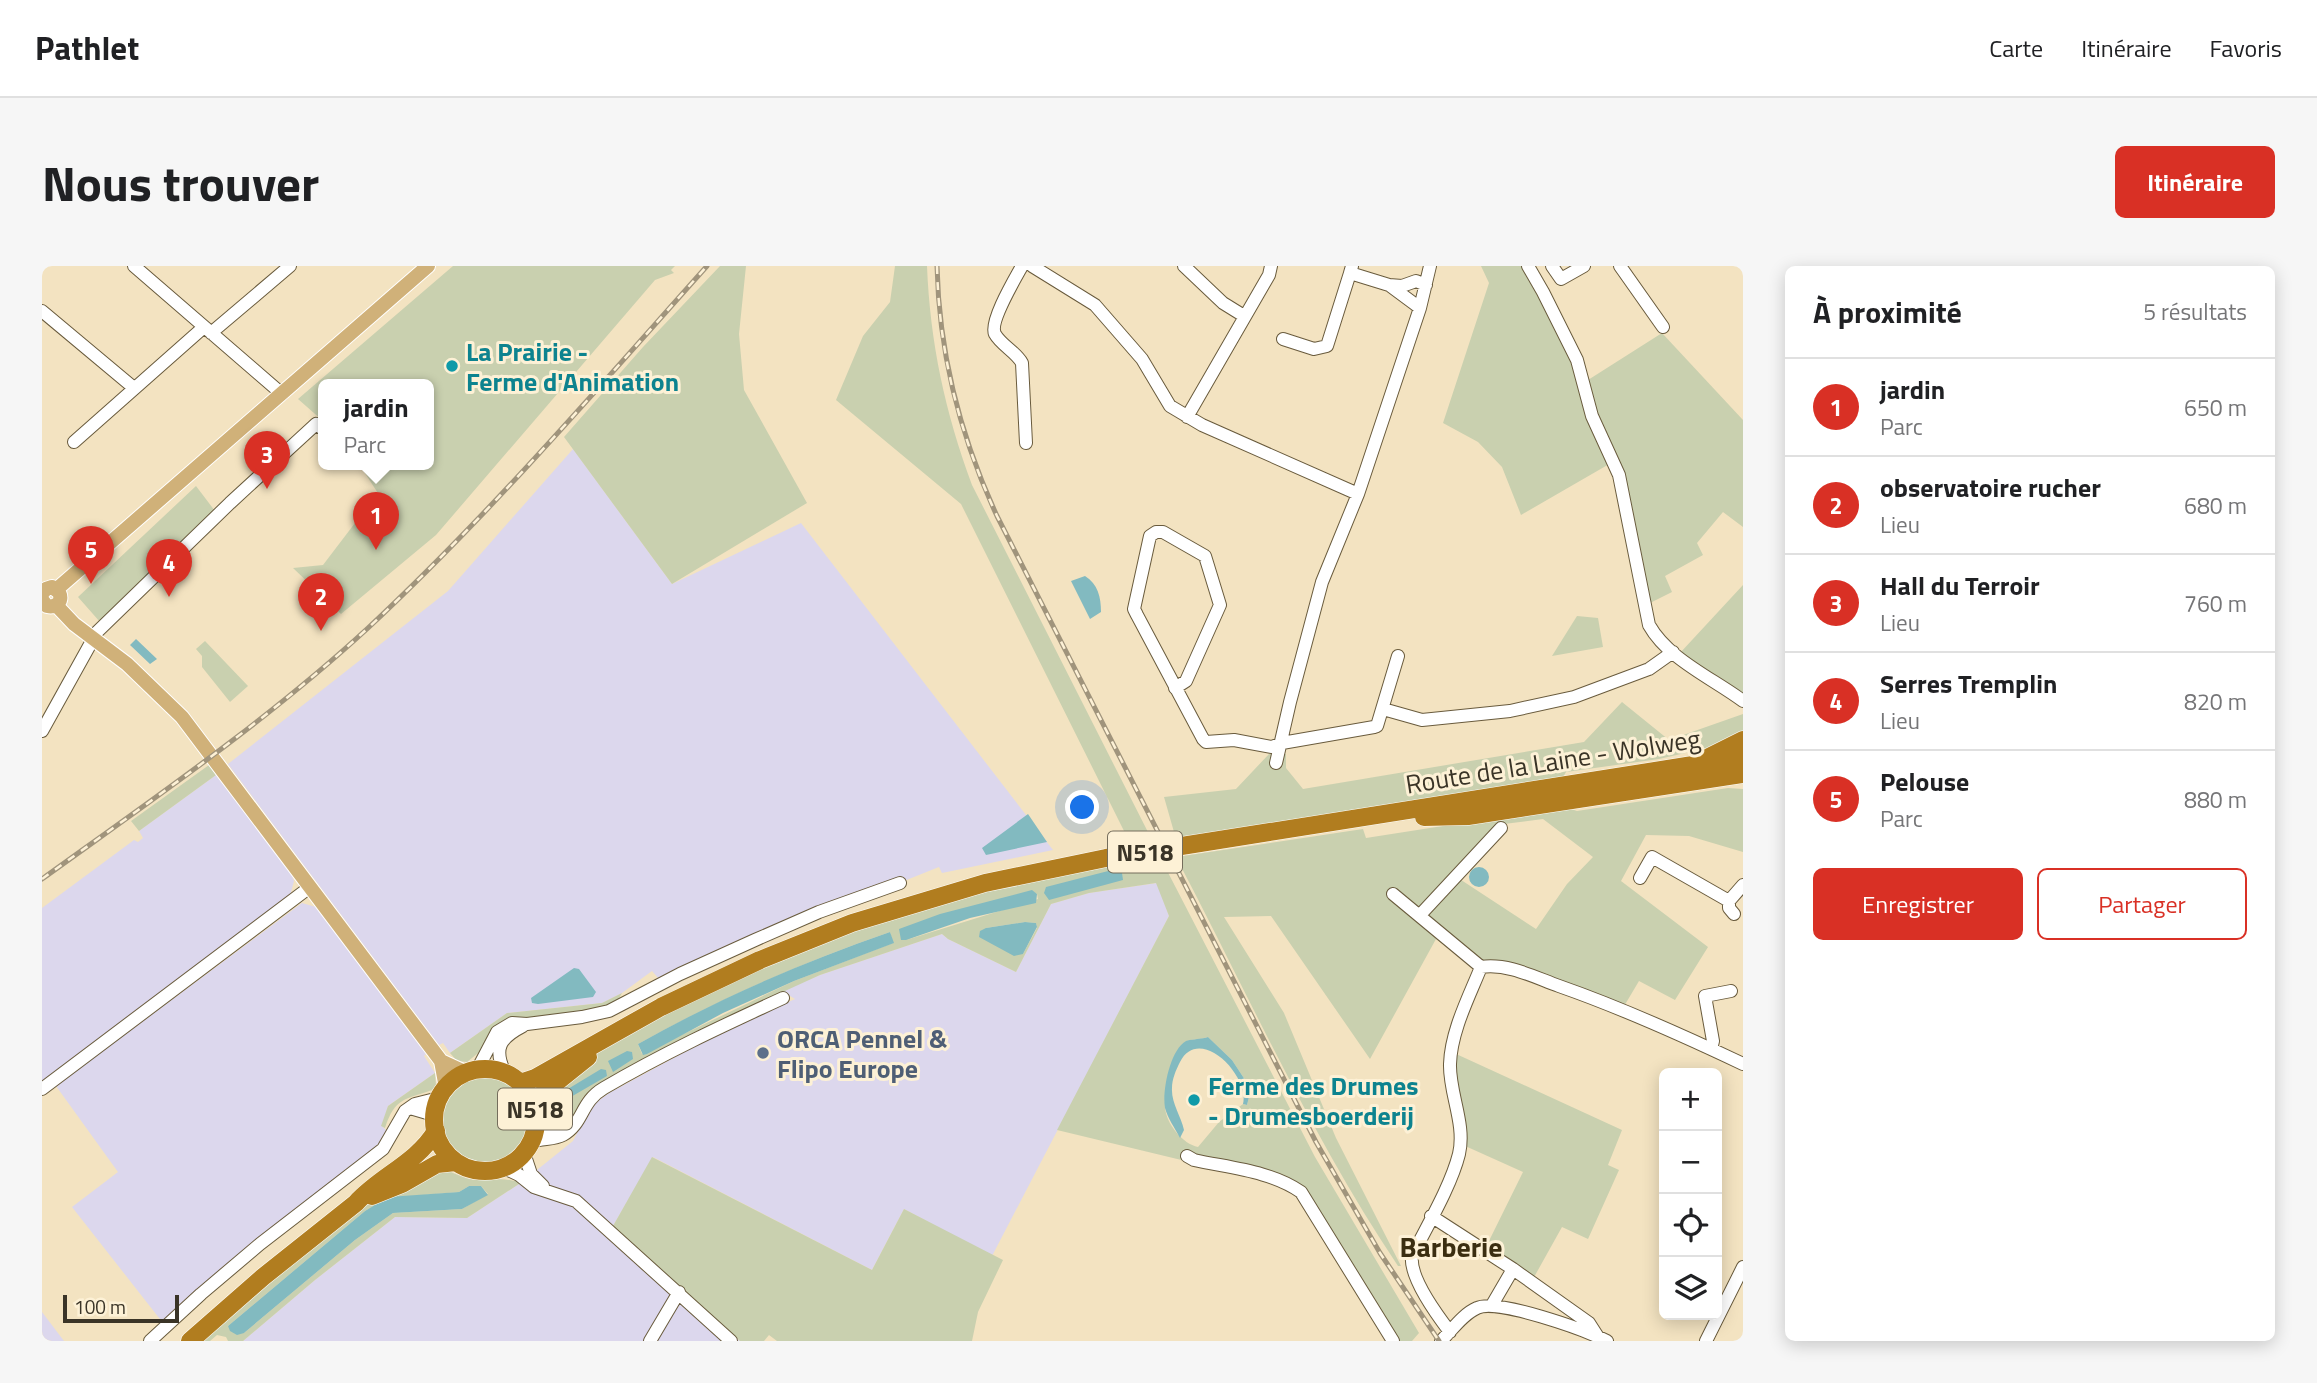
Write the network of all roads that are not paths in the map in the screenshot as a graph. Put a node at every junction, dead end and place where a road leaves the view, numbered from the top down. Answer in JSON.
{"nodes":[{"id":1,"x":134,"y":266,"type":"edge"},
{"id":2,"x":290,"y":266,"type":"edge"},
{"id":3,"x":428,"y":266,"type":"edge"},
{"id":4,"x":1022,"y":266,"type":"edge"},
{"id":5,"x":1032,"y":266,"type":"edge"},
{"id":6,"x":1184,"y":266,"type":"edge"},
{"id":7,"x":1271,"y":266,"type":"edge"},
{"id":8,"x":1430,"y":266,"type":"edge"},
{"id":9,"x":1528,"y":266,"type":"edge"},
{"id":10,"x":1552,"y":266,"type":"edge"},
{"id":11,"x":1584,"y":266,"type":"edge"},
{"id":12,"x":1620,"y":266,"type":"edge"},
{"id":13,"x":1351,"y":270,"type":"edge"},
{"id":14,"x":1389,"y":285,"type":"junction"},
{"id":15,"x":1426,"y":285,"type":"junction"},
{"id":16,"x":1420,"y":307,"type":"junction"},
{"id":17,"x":42,"y":311,"type":"edge"},
{"id":18,"x":1244,"y":316,"type":"junction"},
{"id":19,"x":1663,"y":327,"type":"dead end"},
{"id":20,"x":208,"y":330,"type":"junction"},
{"id":21,"x":1283,"y":339,"type":"dead end"},
{"id":22,"x":134,"y":388,"type":"junction"},
{"id":23,"x":282,"y":394,"type":"junction"},
{"id":24,"x":1187,"y":417,"type":"junction"},
{"id":25,"x":318,"y":426,"type":"edge"},
{"id":26,"x":74,"y":442,"type":"dead end"},
{"id":27,"x":1026,"y":443,"type":"dead end"},
{"id":28,"x":1358,"y":494,"type":"junction"},
{"id":29,"x":57,"y":589,"type":"junction"},
{"id":30,"x":42,"y":594,"type":"edge"},
{"id":31,"x":49,"y":603,"type":"edge"},
{"id":32,"x":93,"y":639,"type":"junction"},
{"id":33,"x":1673,"y":652,"type":"junction"},
{"id":34,"x":1398,"y":656,"type":"dead end"},
{"id":35,"x":1175,"y":688,"type":"junction"},
{"id":36,"x":1743,"y":701,"type":"edge"},
{"id":37,"x":1383,"y":709,"type":"junction"},
{"id":38,"x":1284,"y":729,"type":"junction"},
{"id":39,"x":42,"y":731,"type":"edge"},
{"id":40,"x":1312,"y":737,"type":"junction"},
{"id":41,"x":1743,"y":740,"type":"edge"},
{"id":42,"x":1282,"y":743,"type":"junction"},
{"id":43,"x":1743,"y":757,"type":"edge"},
{"id":44,"x":1276,"y":763,"type":"dead end"},
{"id":45,"x":1697,"y":773,"type":"junction"},
{"id":46,"x":1743,"y":774,"type":"edge"},
{"id":47,"x":1743,"y":783,"type":"edge"},
{"id":48,"x":1501,"y":828,"type":"dead end"},
{"id":49,"x":1640,"y":878,"type":"dead end"},
{"id":50,"x":900,"y":883,"type":"dead end"},
{"id":51,"x":1743,"y":885,"type":"edge"},
{"id":52,"x":310,"y":887,"type":"junction"},
{"id":53,"x":1393,"y":894,"type":"dead end"},
{"id":54,"x":1730,"y":901,"type":"junction"},
{"id":55,"x":1734,"y":914,"type":"dead end"},
{"id":56,"x":1420,"y":915,"type":"junction"},
{"id":57,"x":1481,"y":967,"type":"junction"},
{"id":58,"x":1731,"y":991,"type":"dead end"},
{"id":59,"x":783,"y":998,"type":"dead end"},
{"id":60,"x":527,"y":1024,"type":"junction"},
{"id":61,"x":609,"y":1035,"type":"junction"},
{"id":62,"x":1711,"y":1049,"type":"junction"},
{"id":63,"x":441,"y":1061,"type":"junction"},
{"id":64,"x":1743,"y":1064,"type":"edge"},
{"id":65,"x":472,"y":1071,"type":"junction"},
{"id":66,"x":513,"y":1078,"type":"junction"},
{"id":67,"x":42,"y":1089,"type":"edge"},
{"id":68,"x":443,"y":1093,"type":"junction"},
{"id":69,"x":410,"y":1108,"type":"junction"},
{"id":70,"x":535,"y":1114,"type":"junction"},
{"id":71,"x":435,"y":1125,"type":"junction"},
{"id":72,"x":568,"y":1131,"type":"junction"},
{"id":73,"x":528,"y":1148,"type":"junction"},
{"id":74,"x":1187,"y":1156,"type":"dead end"},
{"id":75,"x":456,"y":1162,"type":"junction"},
{"id":76,"x":504,"y":1168,"type":"junction"},
{"id":77,"x":548,"y":1190,"type":"junction"},
{"id":78,"x":356,"y":1203,"type":"junction"},
{"id":79,"x":1431,"y":1216,"type":"junction"},
{"id":80,"x":1743,"y":1267,"type":"edge"},
{"id":81,"x":1513,"y":1269,"type":"junction"},
{"id":82,"x":678,"y":1292,"type":"junction"},
{"id":83,"x":1492,"y":1305,"type":"junction"},
{"id":84,"x":1446,"y":1336,"type":"edge"},
{"id":85,"x":1603,"y":1339,"type":"edge"},
{"id":86,"x":150,"y":1341,"type":"edge"},
{"id":87,"x":190,"y":1341,"type":"edge"},
{"id":88,"x":650,"y":1341,"type":"edge"},
{"id":89,"x":731,"y":1341,"type":"edge"},
{"id":90,"x":1393,"y":1341,"type":"edge"},
{"id":91,"x":1706,"y":1341,"type":"edge"}],
"edges":[{"from":1,"to":20,"type":"street"},
{"from":2,"to":20,"type":"street"},
{"from":3,"to":23,"type":"main road"},
{"from":4,"to":27,"type":"street"},
{"from":5,"to":24,"type":"street"},
{"from":6,"to":18,"type":"street"},
{"from":7,"to":18,"type":"street"},
{"from":8,"to":15,"type":"street"},
{"from":9,"to":33,"type":"street"},
{"from":10,"to":11,"type":"street"},
{"from":12,"to":19,"type":"street"},
{"from":13,"to":14,"type":"street"},
{"from":13,"to":21,"type":"street"},
{"from":14,"to":15,"type":"street"},
{"from":14,"to":16,"type":"street"},
{"from":15,"to":16,"type":"street"},
{"from":16,"to":28,"type":"street"},
{"from":17,"to":22,"type":"street"},
{"from":18,"to":24,"type":"street"},
{"from":20,"to":22,"type":"street"},
{"from":20,"to":23,"type":"street"},
{"from":22,"to":26,"type":"street"},
{"from":23,"to":29,"type":"main road"},
{"from":24,"to":28,"type":"street"},
{"from":25,"to":32,"type":"street"},
{"from":28,"to":38,"type":"street"},
{"from":29,"to":30,"type":"main road"},
{"from":29,"to":31,"type":"main road"},
{"from":31,"to":32,"type":"main road"},
{"from":32,"to":39,"type":"street"},
{"from":32,"to":52,"type":"main road"},
{"from":33,"to":36,"type":"street"},
{"from":33,"to":37,"type":"street"},
{"from":34,"to":37,"type":"street"},
{"from":35,"to":35,"type":"street"},
{"from":35,"to":42,"type":"street"},
{"from":37,"to":40,"type":"street"},
{"from":38,"to":40,"type":"street"},
{"from":38,"to":42,"type":"street"},
{"from":40,"to":42,"type":"street"},
{"from":41,"to":45,"type":"highway"},
{"from":42,"to":44,"type":"street"},
{"from":43,"to":45,"type":"highway","name":"Route de la Laine - Wolweg","number":"N518"},
{"from":45,"to":46,"type":"highway","name":"Route de la Laine - Wolweg","number":"N518"},
{"from":45,"to":47,"type":"highway"},
{"from":45,"to":61,"type":"highway","name":"Route de la Laine - Wolweg","number":"N518"},
{"from":48,"to":56,"type":"street"},
{"from":49,"to":54,"type":"street"},
{"from":50,"to":60,"type":"street"},
{"from":51,"to":54,"type":"street"},
{"from":52,"to":63,"type":"main road"},
{"from":52,"to":67,"type":"street"},
{"from":53,"to":56,"type":"street"},
{"from":54,"to":55,"type":"street"},
{"from":56,"to":57,"type":"street"},
{"from":57,"to":62,"type":"street"},
{"from":57,"to":79,"type":"street"},
{"from":58,"to":62,"type":"street"},
{"from":59,"to":72,"type":"street"},
{"from":60,"to":65,"type":"street"},
{"from":60,"to":66,"type":"street"},
{"from":61,"to":66,"type":"highway","number":"N518"},
{"from":61,"to":70,"type":"highway","number":"N518"},
{"from":62,"to":64,"type":"street"},
{"from":63,"to":65,"type":"main road"},
{"from":63,"to":68,"type":"main road"},
{"from":65,"to":66,"type":"highway","number":"N518"},
{"from":65,"to":68,"type":"highway","number":"N518"},
{"from":66,"to":70,"type":"highway","number":"N518"},
{"from":68,"to":69,"type":"street"},
{"from":68,"to":71,"type":"highway"},
{"from":69,"to":71,"type":"street"},
{"from":69,"to":86,"type":"street"},
{"from":70,"to":72,"type":"street"},
{"from":70,"to":73,"type":"highway","number":"N518"},
{"from":71,"to":75,"type":"highway"},
{"from":71,"to":78,"type":"highway"},
{"from":72,"to":73,"type":"street"},
{"from":73,"to":76,"type":"highway","number":"N518"},
{"from":73,"to":77,"type":"street"},
{"from":74,"to":90,"type":"street"},
{"from":75,"to":76,"type":"highway","number":"N518"},
{"from":75,"to":78,"type":"highway"},
{"from":76,"to":77,"type":"street"},
{"from":77,"to":82,"type":"street"},
{"from":78,"to":87,"type":"highway"},
{"from":79,"to":81,"type":"street"},
{"from":79,"to":84,"type":"street"},
{"from":80,"to":91,"type":"street"},
{"from":81,"to":83,"type":"street"},
{"from":81,"to":85,"type":"street"},
{"from":82,"to":88,"type":"street"},
{"from":82,"to":89,"type":"street"},
{"from":83,"to":84,"type":"street"},
{"from":83,"to":85,"type":"street"}]}
